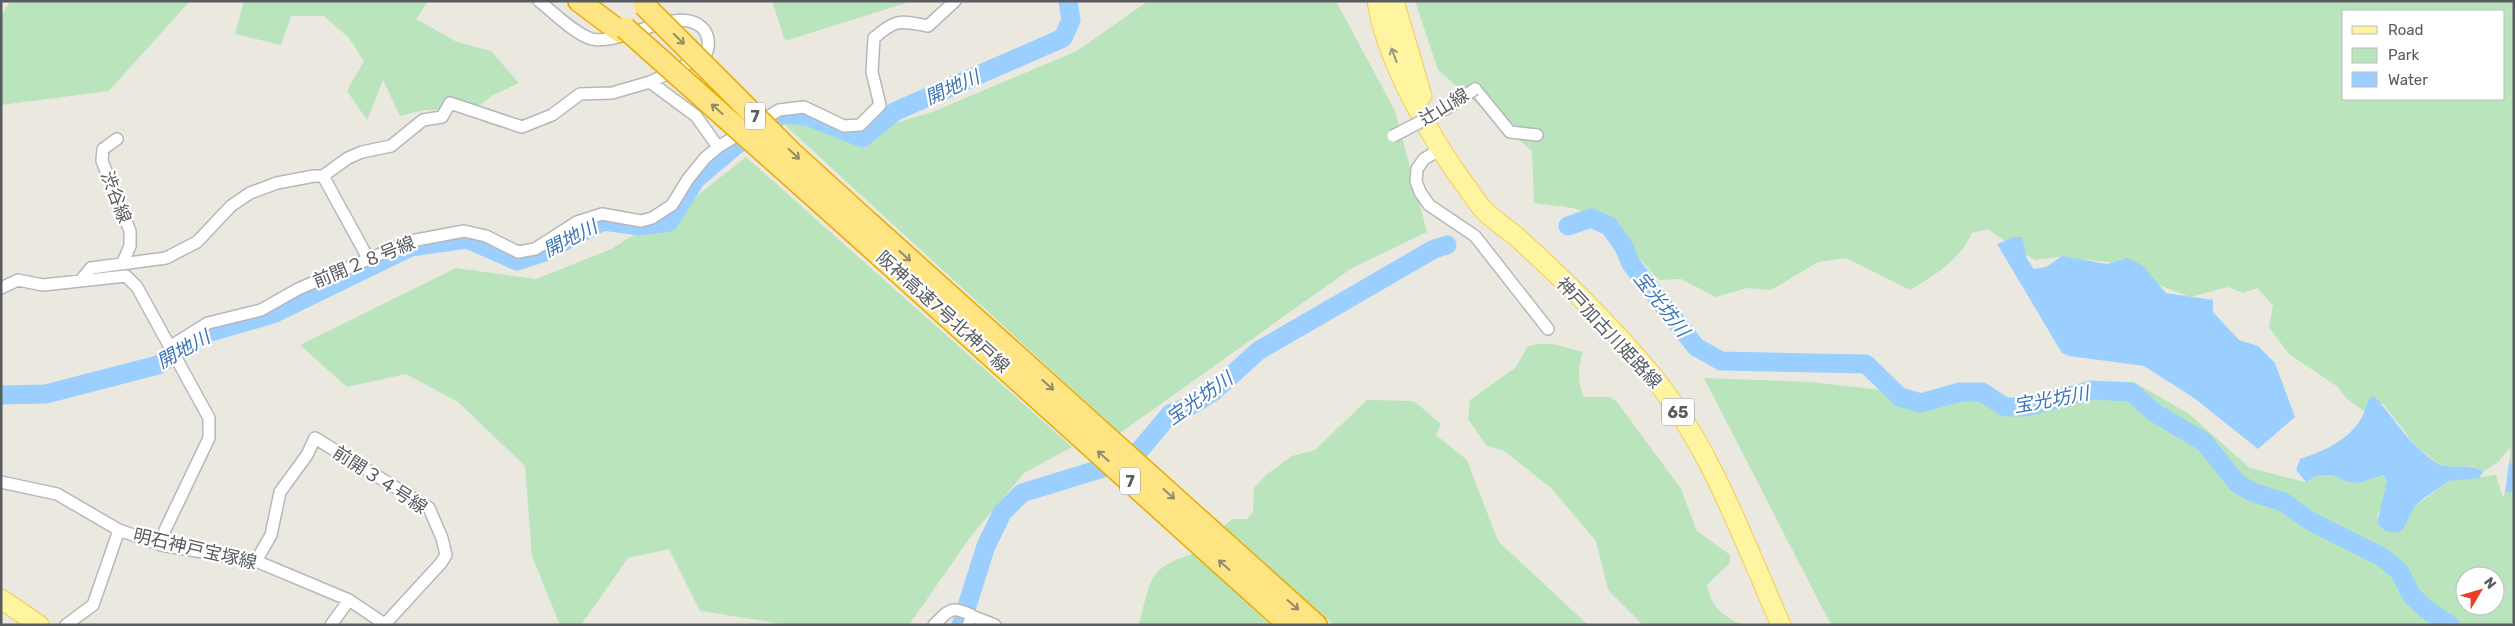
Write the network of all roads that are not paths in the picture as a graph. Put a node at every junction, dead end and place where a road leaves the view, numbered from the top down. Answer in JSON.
{"nodes":[{"id":1,"x":540,"y":1,"type":"edge"},
{"id":2,"x":579,"y":1,"type":"edge"},
{"id":3,"x":594,"y":1,"type":"edge"},
{"id":4,"x":955,"y":1,"type":"edge"},
{"id":5,"x":1377,"y":1,"type":"edge"},
{"id":6,"x":1394,"y":1,"type":"edge"},
{"id":7,"x":642,"y":3,"type":"edge"},
{"id":8,"x":622,"y":29,"type":"junction"},
{"id":9,"x":650,"y":82,"type":"junction"},
{"id":10,"x":1537,"y":135,"type":"dead end"},
{"id":11,"x":1393,"y":136,"type":"dead end"},
{"id":12,"x":117,"y":139,"type":"dead end"},
{"id":13,"x":718,"y":147,"type":"junction"},
{"id":14,"x":1439,"y":150,"type":"junction"},
{"id":15,"x":324,"y":176,"type":"junction"},
{"id":16,"x":863,"y":229,"type":"junction"},
{"id":17,"x":1517,"y":238,"type":"junction"},
{"id":18,"x":368,"y":258,"type":"junction"},
{"id":19,"x":123,"y":262,"type":"junction"},
{"id":20,"x":80,"y":280,"type":"junction"},
{"id":21,"x":1,"y":288,"type":"edge"},
{"id":22,"x":1548,"y":329,"type":"dead end"},
{"id":23,"x":171,"y":347,"type":"junction"},
{"id":24,"x":1,"y":482,"type":"edge"},
{"id":25,"x":119,"y":530,"type":"junction"},
{"id":26,"x":161,"y":545,"type":"junction"},
{"id":27,"x":256,"y":561,"type":"junction"},
{"id":28,"x":1265,"y":591,"type":"junction"},
{"id":29,"x":1,"y":599,"type":"edge"},
{"id":30,"x":349,"y":600,"type":"junction"},
{"id":31,"x":969,"y":620,"type":"edge"},
{"id":32,"x":385,"y":624,"type":"edge"},
{"id":33,"x":39,"y":625,"type":"edge"},
{"id":34,"x":66,"y":625,"type":"edge"},
{"id":35,"x":331,"y":625,"type":"edge"},
{"id":36,"x":934,"y":625,"type":"edge"},
{"id":37,"x":995,"y":625,"type":"edge"},
{"id":38,"x":1289,"y":625,"type":"edge"},
{"id":39,"x":1316,"y":625,"type":"edge"},
{"id":40,"x":1781,"y":625,"type":"edge"}],
"edges":[{"from":1,"to":9,"type":"street"},
{"from":2,"to":8,"type":"highway"},
{"from":3,"to":8,"type":"highway"},
{"from":4,"to":13,"type":"street","name":"前開２８号線"},
{"from":14,"to":5,"type":"main road","name":"神戸加古川姫路線","number":"65","one_way":true},
{"from":6,"to":17,"type":"main road","name":"神戸加古川姫路線","number":"65"},
{"from":7,"to":16,"type":"highway","name":"阪神高速7号北神戸線","number":"7","one_way":true,"bridge":true},
{"from":16,"to":8,"type":"highway","name":"阪神高速7号北神戸線","number":"7","one_way":true,"bridge":true},
{"from":9,"to":13,"type":"street"},
{"from":9,"to":15,"type":"street"},
{"from":10,"to":11,"type":"street","name":"辻山線","bridge":true},
{"from":12,"to":19,"type":"street","name":"渋谷線"},
{"from":13,"to":18,"type":"street","name":"前開２８号線"},
{"from":14,"to":17,"type":"main road","name":"神戸加古川姫路線","number":"65"},
{"from":14,"to":22,"type":"street"},
{"from":15,"to":18,"type":"street"},
{"from":15,"to":19,"type":"street"},
{"from":16,"to":28,"type":"highway","name":"阪神高速7号北神戸線","number":"7"},
{"from":17,"to":40,"type":"main road","name":"神戸加古川姫路線","number":"65"},
{"from":18,"to":23,"type":"street","name":"前開２８号線"},
{"from":19,"to":20,"type":"street"},
{"from":20,"to":21,"type":"street"},
{"from":20,"to":23,"type":"street"},
{"from":23,"to":26,"type":"street"},
{"from":24,"to":25,"type":"street","name":"明石神戸宝塚線"},
{"from":25,"to":26,"type":"street","name":"明石神戸宝塚線"},
{"from":25,"to":34,"type":"street"},
{"from":26,"to":27,"type":"street","name":"明石神戸宝塚線"},
{"from":27,"to":30,"type":"street","name":"明石神戸宝塚線"},
{"from":27,"to":32,"type":"street","name":"前開３４号線"},
{"from":28,"to":38,"type":"highway","name":"阪神高速7号北神戸線","number":"7"},
{"from":28,"to":39,"type":"highway","name":"阪神高速7号北神戸線","number":"7","one_way":true},
{"from":29,"to":33,"type":"main road"},
{"from":30,"to":32,"type":"street","name":"明石神戸宝塚線"},
{"from":30,"to":35,"type":"street"},
{"from":31,"to":36,"type":"street"},
{"from":31,"to":37,"type":"street"}]}
